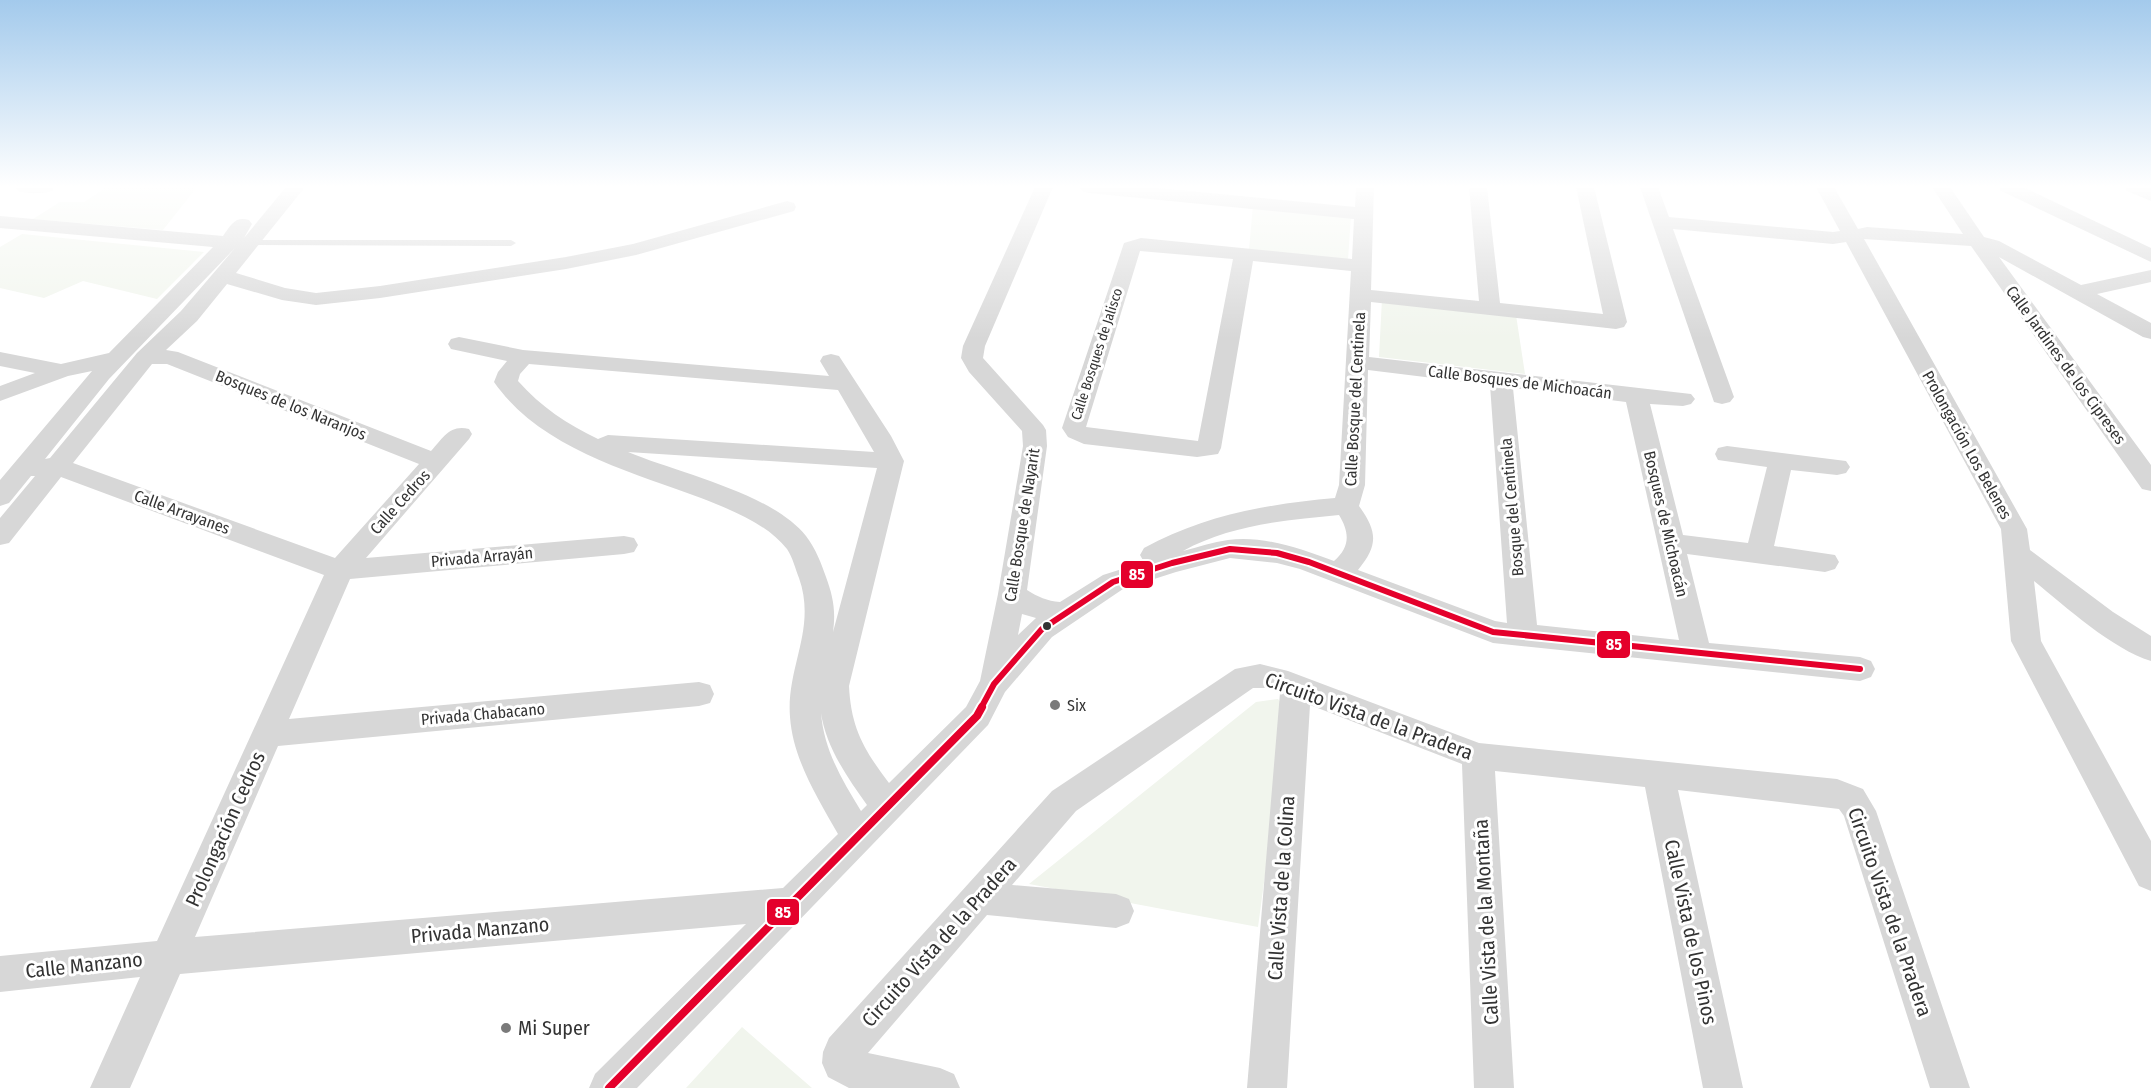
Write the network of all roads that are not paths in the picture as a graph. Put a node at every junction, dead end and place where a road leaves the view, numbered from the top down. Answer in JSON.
{"nodes":[{"id":1,"x":180,"y":238,"type":"edge"},
{"id":2,"x":242,"y":238,"type":"edge"},
{"id":3,"x":244,"y":238,"type":"edge"},
{"id":4,"x":676,"y":238,"type":"edge"},
{"id":5,"x":1022,"y":238,"type":"edge"},
{"id":6,"x":1363,"y":238,"type":"edge"},
{"id":7,"x":1483,"y":238,"type":"edge"},
{"id":8,"x":1597,"y":238,"type":"edge"},
{"id":9,"x":1666,"y":238,"type":"edge"},
{"id":10,"x":1852,"y":238,"type":"edge"},
{"id":11,"x":1933,"y":238,"type":"edge"},
{"id":12,"x":1975,"y":238,"type":"edge"},
{"id":13,"x":2113,"y":238,"type":"edge"},
{"id":14,"x":1977,"y":241,"type":"junction"},
{"id":15,"x":239,"y":243,"type":"junction"},
{"id":16,"x":511,"y":243,"type":"dead end"},
{"id":17,"x":1244,"y":255,"type":"junction"},
{"id":18,"x":2151,"y":256,"type":"edge"},
{"id":19,"x":1362,"y":267,"type":"junction"},
{"id":20,"x":224,"y":276,"type":"junction"},
{"id":21,"x":2151,"y":276,"type":"edge"},
{"id":22,"x":2078,"y":292,"type":"junction"},
{"id":23,"x":1360,"y":295,"type":"junction"},
{"id":24,"x":1490,"y":310,"type":"junction"},
{"id":25,"x":2151,"y":332,"type":"edge"},
{"id":26,"x":459,"y":344,"type":"dead end"},
{"id":27,"x":523,"y":357,"type":"junction"},
{"id":28,"x":116,"y":358,"type":"junction"},
{"id":29,"x":145,"y":358,"type":"junction"},
{"id":30,"x":0,"y":359,"type":"edge"},
{"id":31,"x":831,"y":361,"type":"dead end"},
{"id":32,"x":1358,"y":362,"type":"junction"},
{"id":33,"x":61,"y":371,"type":"junction"},
{"id":34,"x":1501,"y":380,"type":"junction"},
{"id":35,"x":846,"y":384,"type":"junction"},
{"id":36,"x":0,"y":394,"type":"edge"},
{"id":37,"x":1636,"y":396,"type":"junction"},
{"id":38,"x":1722,"y":397,"type":"dead end"},
{"id":39,"x":1683,"y":399,"type":"dead end"},
{"id":40,"x":460,"y":434,"type":"dead end"},
{"id":41,"x":582,"y":442,"type":"junction"},
{"id":42,"x":1727,"y":454,"type":"dead end"},
{"id":43,"x":1781,"y":460,"type":"junction"},
{"id":44,"x":891,"y":461,"type":"junction"},
{"id":45,"x":436,"y":462,"type":"junction"},
{"id":46,"x":55,"y":466,"type":"junction"},
{"id":47,"x":1837,"y":467,"type":"dead end"},
{"id":48,"x":23,"y":469,"type":"junction"},
{"id":49,"x":2151,"y":483,"type":"edge"},
{"id":50,"x":0,"y":497,"type":"edge"},
{"id":51,"x":1346,"y":506,"type":"junction"},
{"id":52,"x":1239,"y":521,"type":"junction"},
{"id":53,"x":0,"y":536,"type":"edge"},
{"id":54,"x":1671,"y":543,"type":"junction"},
{"id":55,"x":624,"y":545,"type":"dead end"},
{"id":56,"x":1250,"y":549,"type":"junction"},
{"id":57,"x":1759,"y":554,"type":"junction"},
{"id":58,"x":2017,"y":554,"type":"junction"},
{"id":59,"x":1825,"y":562,"type":"dead end"},
{"id":60,"x":340,"y":570,"type":"junction"},
{"id":61,"x":1338,"y":572,"type":"junction"},
{"id":62,"x":1113,"y":582,"type":"junction"},
{"id":63,"x":1012,"y":594,"type":"junction"},
{"id":64,"x":820,"y":600,"type":"junction"},
{"id":65,"x":854,"y":602,"type":"junction"},
{"id":66,"x":1065,"y":614,"type":"junction"},
{"id":67,"x":1523,"y":635,"type":"junction"},
{"id":68,"x":2151,"y":650,"type":"edge"},
{"id":69,"x":1697,"y":652,"type":"junction"},
{"id":70,"x":1860,"y":669,"type":"dead end"},
{"id":71,"x":994,"y":684,"type":"junction"},
{"id":72,"x":1296,"y":687,"type":"junction"},
{"id":73,"x":699,"y":694,"type":"dead end"},
{"id":74,"x":267,"y":734,"type":"junction"},
{"id":75,"x":1478,"y":756,"type":"junction"},
{"id":76,"x":1659,"y":776,"type":"junction"},
{"id":77,"x":886,"y":805,"type":"junction"},
{"id":78,"x":857,"y":834,"type":"junction"},
{"id":79,"x":2151,"y":875,"type":"edge"},
{"id":80,"x":980,"y":898,"type":"junction"},
{"id":81,"x":792,"y":904,"type":"junction"},
{"id":82,"x":1116,"y":911,"type":"dead end"},
{"id":83,"x":168,"y":957,"type":"junction"},
{"id":84,"x":0,"y":974,"type":"edge"},
{"id":85,"x":110,"y":1088,"type":"edge"},
{"id":86,"x":609,"y":1088,"type":"edge"},
{"id":87,"x":940,"y":1088,"type":"edge"},
{"id":88,"x":1267,"y":1088,"type":"edge"},
{"id":89,"x":1494,"y":1088,"type":"edge"},
{"id":90,"x":1723,"y":1088,"type":"edge"},
{"id":91,"x":1950,"y":1088,"type":"edge"}],
"edges":[{"from":1,"to":15,"type":"street"},
{"from":2,"to":15,"type":"street"},
{"from":3,"to":15,"type":"street"},
{"from":4,"to":20,"type":"street"},
{"from":5,"to":63,"type":"street","name":"Calle Bosque de Nayarit"},
{"from":6,"to":19,"type":"street","name":"Calle Bosque del Centinela"},
{"from":7,"to":24,"type":"street"},
{"from":8,"to":24,"type":"street"},
{"from":9,"to":38,"type":"street"},
{"from":10,"to":58,"type":"street","name":"Prolongación Los Belenes"},
{"from":11,"to":14,"type":"street"},
{"from":12,"to":14,"type":"street","name":"Calle Jardines de los Cipreses"},
{"from":13,"to":18,"type":"street"},
{"from":14,"to":22,"type":"street"},
{"from":14,"to":49,"type":"street","name":"Calle Jardines de los Cipreses"},
{"from":15,"to":16,"type":"lane"},
{"from":15,"to":20,"type":"street"},
{"from":15,"to":28,"type":"street"},
{"from":17,"to":17,"type":"street","name":"Calle Bosques de Jalisco"},
{"from":17,"to":19,"type":"street","name":"Calle Bosques de Jalisco"},
{"from":19,"to":23,"type":"street","name":"Calle Bosque del Centinela"},
{"from":20,"to":29,"type":"street"},
{"from":21,"to":22,"type":"street"},
{"from":22,"to":25,"type":"street"},
{"from":23,"to":24,"type":"street"},
{"from":23,"to":32,"type":"street","name":"Calle Bosque del Centinela"},
{"from":26,"to":27,"type":"street"},
{"from":27,"to":35,"type":"street"},
{"from":27,"to":41,"type":"street"},
{"from":28,"to":33,"type":"street"},
{"from":28,"to":48,"type":"street"},
{"from":29,"to":45,"type":"street","name":"Bosques de los Naranjos"},
{"from":29,"to":46,"type":"street"},
{"from":30,"to":33,"type":"street"},
{"from":31,"to":35,"type":"street"},
{"from":32,"to":34,"type":"street","name":"Calle Bosques de Michoacán"},
{"from":32,"to":51,"type":"street","name":"Calle Bosque del Centinela"},
{"from":33,"to":36,"type":"street"},
{"from":34,"to":37,"type":"street","name":"Calle Bosques de Michoacán"},
{"from":34,"to":67,"type":"street","name":"Bosque del Centinela"},
{"from":35,"to":44,"type":"street"},
{"from":37,"to":39,"type":"street","name":"Calle Bosques de Michoacán"},
{"from":37,"to":54,"type":"street","name":"Bosques de Michoacán"},
{"from":40,"to":45,"type":"street","name":"Calle Cedros"},
{"from":41,"to":44,"type":"street"},
{"from":41,"to":64,"type":"street"},
{"from":42,"to":43,"type":"street"},
{"from":43,"to":47,"type":"street"},
{"from":43,"to":57,"type":"street"},
{"from":44,"to":65,"type":"street"},
{"from":45,"to":60,"type":"street","name":"Calle Cedros"},
{"from":46,"to":48,"type":"street","name":"Calle Arrayanes"},
{"from":46,"to":53,"type":"street"},
{"from":46,"to":60,"type":"street","name":"Calle Arrayanes"},
{"from":48,"to":50,"type":"street"},
{"from":51,"to":52,"type":"street","name":"Calle Bosque del Centinela"},
{"from":51,"to":61,"type":"street"},
{"from":52,"to":56,"type":"street"},
{"from":52,"to":62,"type":"street","name":"Calle Bosque del Centinela"},
{"from":54,"to":57,"type":"street"},
{"from":54,"to":69,"type":"street","name":"Bosques de Michoacán"},
{"from":55,"to":60,"type":"street","name":"Privada Arrayán"},
{"from":56,"to":61,"type":"street"},
{"from":56,"to":62,"type":"street"},
{"from":57,"to":59,"type":"street"},
{"from":58,"to":68,"type":"street"},
{"from":58,"to":79,"type":"street","name":"Prolongación Los Belenes"},
{"from":60,"to":74,"type":"street","name":"Prolongación Cedros"},
{"from":61,"to":67,"type":"street"},
{"from":62,"to":66,"type":"street","name":"Calle Bosque del Centinela"},
{"from":63,"to":66,"type":"street"},
{"from":63,"to":71,"type":"street","name":"Calle Bosque de Nayarit"},
{"from":64,"to":65,"type":"street"},
{"from":64,"to":78,"type":"street"},
{"from":65,"to":77,"type":"street"},
{"from":66,"to":71,"type":"street","name":"Calle Bosque del Centinela"},
{"from":67,"to":69,"type":"street"},
{"from":69,"to":70,"type":"street"},
{"from":71,"to":77,"type":"street"},
{"from":72,"to":75,"type":"street","name":"Circuito Vista de la Pradera"},
{"from":72,"to":80,"type":"street","name":"Circuito Vista de la Pradera"},
{"from":72,"to":88,"type":"street","name":"Calle Vista de la Colina"},
{"from":73,"to":74,"type":"street","name":"Privada Chabacano"},
{"from":74,"to":83,"type":"street","name":"Prolongación Cedros"},
{"from":75,"to":76,"type":"street","name":"Circuito Vista de la Pradera"},
{"from":75,"to":89,"type":"street","name":"Calle Vista de la Montaña"},
{"from":76,"to":90,"type":"street","name":"Calle Vista de los Pinos"},
{"from":76,"to":91,"type":"street","name":"Circuito Vista de la Pradera"},
{"from":77,"to":78,"type":"street"},
{"from":78,"to":81,"type":"street"},
{"from":80,"to":82,"type":"street"},
{"from":80,"to":87,"type":"street","name":"Circuito Vista de la Pradera"},
{"from":81,"to":83,"type":"street","name":"Privada Manzano"},
{"from":81,"to":86,"type":"street"},
{"from":83,"to":84,"type":"street","name":"Calle Manzano"},
{"from":83,"to":85,"type":"street","name":"Prolongación Cedros"}]}
